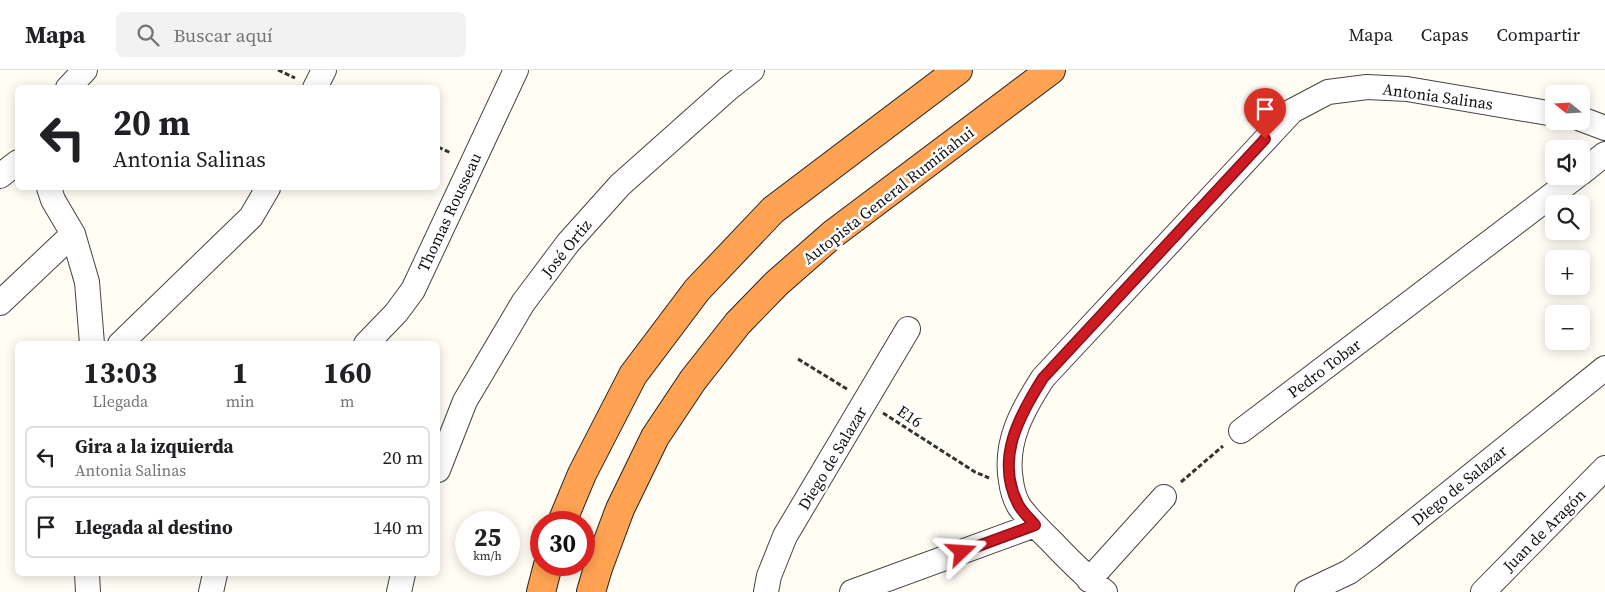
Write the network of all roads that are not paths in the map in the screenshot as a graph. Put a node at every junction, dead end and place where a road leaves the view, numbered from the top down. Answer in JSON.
{"nodes":[{"id":1,"x":85,"y":70,"type":"edge"},
{"id":2,"x":324,"y":70,"type":"edge"},
{"id":3,"x":516,"y":70,"type":"edge"},
{"id":4,"x":752,"y":70,"type":"edge"},
{"id":5,"x":958,"y":70,"type":"edge"},
{"id":6,"x":1052,"y":70,"type":"edge"},
{"id":7,"x":71,"y":85,"type":"edge"},
{"id":8,"x":317,"y":85,"type":"edge"},
{"id":9,"x":1545,"y":112,"type":"edge"},
{"id":10,"x":1590,"y":122,"type":"edge"},
{"id":11,"x":1605,"y":128,"type":"edge"},
{"id":12,"x":1605,"y":154,"type":"edge"},
{"id":13,"x":15,"y":164,"type":"edge"},
{"id":14,"x":1590,"y":166,"type":"edge"},
{"id":15,"x":0,"y":176,"type":"edge"},
{"id":16,"x":1565,"y":185,"type":"edge"},
{"id":17,"x":50,"y":190,"type":"edge"},
{"id":18,"x":267,"y":190,"type":"edge"},
{"id":19,"x":73,"y":234,"type":"junction"},
{"id":20,"x":0,"y":303,"type":"edge"},
{"id":21,"x":908,"y":328,"type":"dead end"},
{"id":22,"x":92,"y":341,"type":"edge"},
{"id":23,"x":123,"y":341,"type":"edge"},
{"id":24,"x":369,"y":341,"type":"edge"},
{"id":25,"x":1605,"y":368,"type":"edge"},
{"id":26,"x":1242,"y":431,"type":"road end"},
{"id":27,"x":440,"y":465,"type":"edge"},
{"id":28,"x":1605,"y":468,"type":"edge"},
{"id":29,"x":1164,"y":497,"type":"road end"},
{"id":30,"x":567,"y":511,"type":"edge"},
{"id":31,"x":1035,"y":525,"type":"junction"},
{"id":32,"x":87,"y":576,"type":"edge"},
{"id":33,"x":215,"y":576,"type":"edge"},
{"id":34,"x":402,"y":576,"type":"edge"},
{"id":35,"x":545,"y":576,"type":"edge"},
{"id":36,"x":1097,"y":586,"type":"edge"},
{"id":37,"x":88,"y":592,"type":"edge"},
{"id":38,"x":211,"y":592,"type":"edge"},
{"id":39,"x":398,"y":592,"type":"edge"},
{"id":40,"x":540,"y":592,"type":"edge"},
{"id":41,"x":591,"y":592,"type":"edge"},
{"id":42,"x":766,"y":592,"type":"edge"},
{"id":43,"x":852,"y":592,"type":"edge"},
{"id":44,"x":1307,"y":592,"type":"edge"},
{"id":45,"x":1483,"y":592,"type":"edge"}],
"edges":[{"from":1,"to":7,"type":"street"},
{"from":2,"to":8,"type":"street"},
{"from":3,"to":24,"type":"street","name":"Thomas Rousseau"},
{"from":4,"to":27,"type":"street","name":"José Ortiz"},
{"from":5,"to":30,"type":"highway"},
{"from":6,"to":41,"type":"highway","name":"Autopista General Rumiñahui"},
{"from":9,"to":31,"type":"street","name":"Antonia Salinas"},
{"from":10,"to":11,"type":"street"},
{"from":12,"to":14,"type":"street"},
{"from":13,"to":15,"type":"street"},
{"from":16,"to":26,"type":"street","name":"Pedro Tobar"},
{"from":17,"to":19,"type":"street"},
{"from":18,"to":23,"type":"street"},
{"from":19,"to":20,"type":"street"},
{"from":19,"to":22,"type":"street"},
{"from":21,"to":42,"type":"street","name":"Diego de Salazar"},
{"from":25,"to":44,"type":"street","name":"Diego de Salazar"},
{"from":28,"to":45,"type":"street","name":"Juan de Aragón"},
{"from":29,"to":36,"type":"street"},
{"from":31,"to":36,"type":"street","name":"Antonia Salinas"},
{"from":31,"to":43,"type":"street"},
{"from":32,"to":37,"type":"street"},
{"from":33,"to":38,"type":"street"},
{"from":34,"to":39,"type":"street"},
{"from":35,"to":40,"type":"highway"}]}
